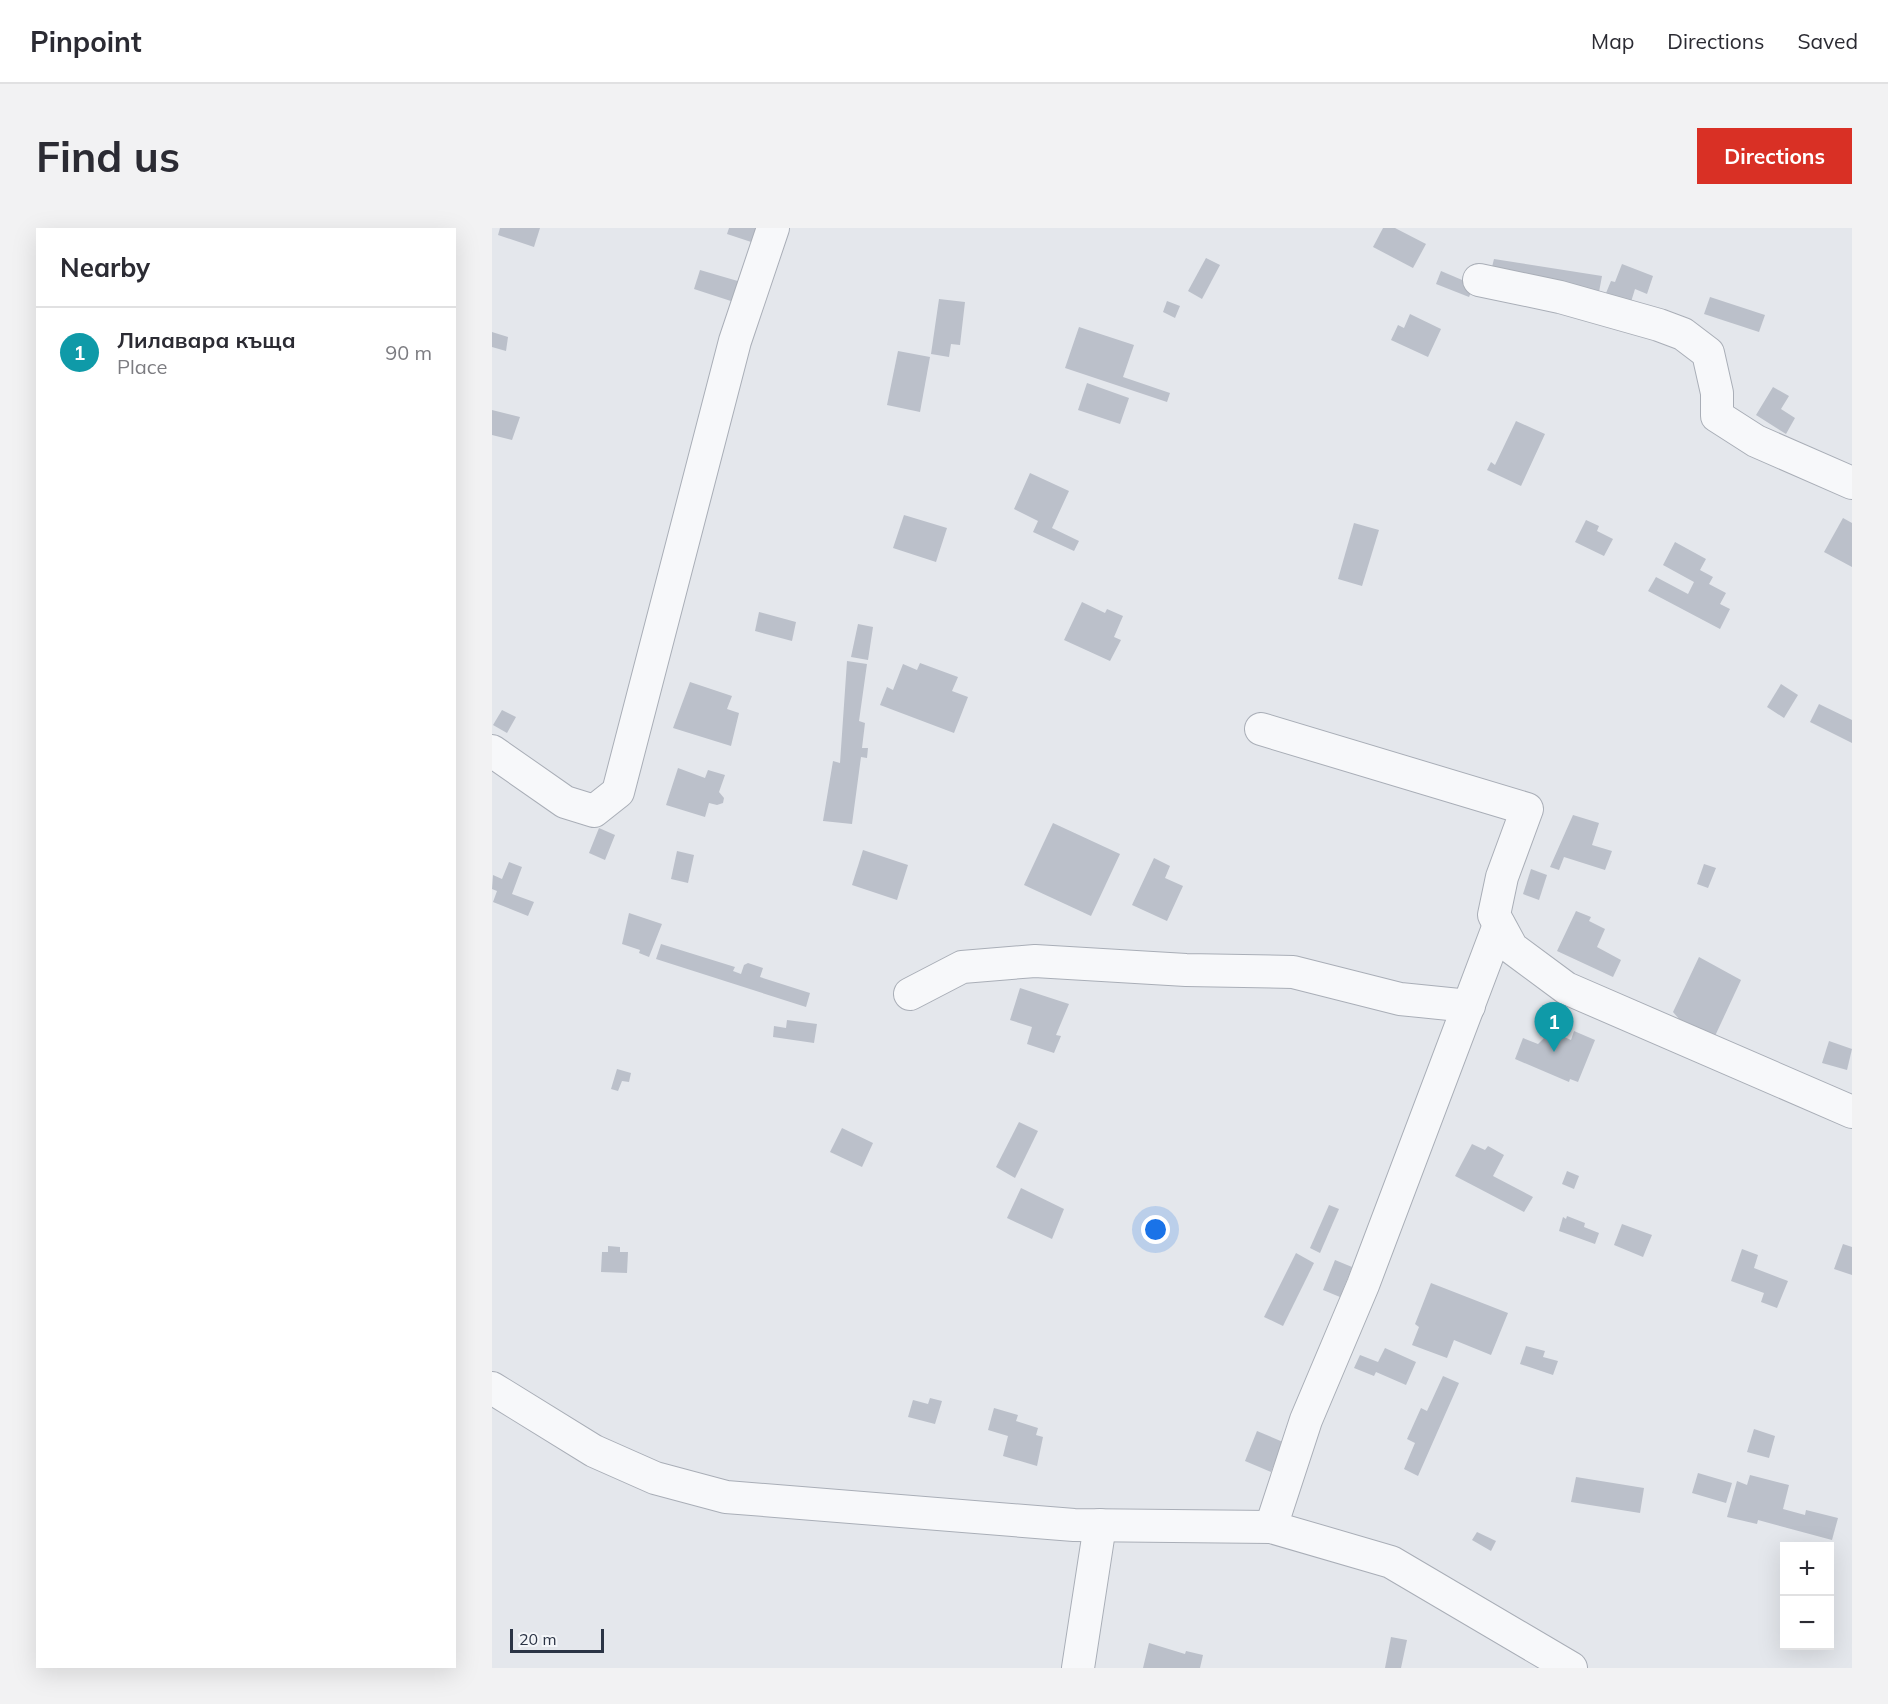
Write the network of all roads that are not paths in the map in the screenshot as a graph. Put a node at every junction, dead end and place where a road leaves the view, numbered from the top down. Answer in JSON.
{"nodes":[{"id":1,"x":773,"y":228,"type":"edge"},
{"id":2,"x":1479,"y":280,"type":"dead end"},
{"id":3,"x":1852,"y":483,"type":"edge"},
{"id":4,"x":1261,"y":729,"type":"dead end"},
{"id":5,"x":492,"y":751,"type":"edge"},
{"id":6,"x":1499,"y":925,"type":"junction"},
{"id":7,"x":910,"y":994,"type":"dead end"},
{"id":8,"x":1469,"y":1006,"type":"junction"},
{"id":9,"x":1852,"y":1112,"type":"edge"},
{"id":10,"x":492,"y":1388,"type":"edge"},
{"id":11,"x":1100,"y":1525,"type":"junction"},
{"id":12,"x":1266,"y":1526,"type":"junction"},
{"id":13,"x":1078,"y":1668,"type":"edge"},
{"id":14,"x":1571,"y":1668,"type":"edge"}],
"edges":[{"from":1,"to":5,"type":"street"},
{"from":2,"to":3,"type":"street"},
{"from":4,"to":6,"type":"street"},
{"from":6,"to":8,"type":"street"},
{"from":6,"to":9,"type":"street"},
{"from":7,"to":8,"type":"street"},
{"from":8,"to":12,"type":"street"},
{"from":10,"to":11,"type":"street"},
{"from":11,"to":12,"type":"street"},
{"from":11,"to":13,"type":"street"},
{"from":12,"to":14,"type":"street"}]}
